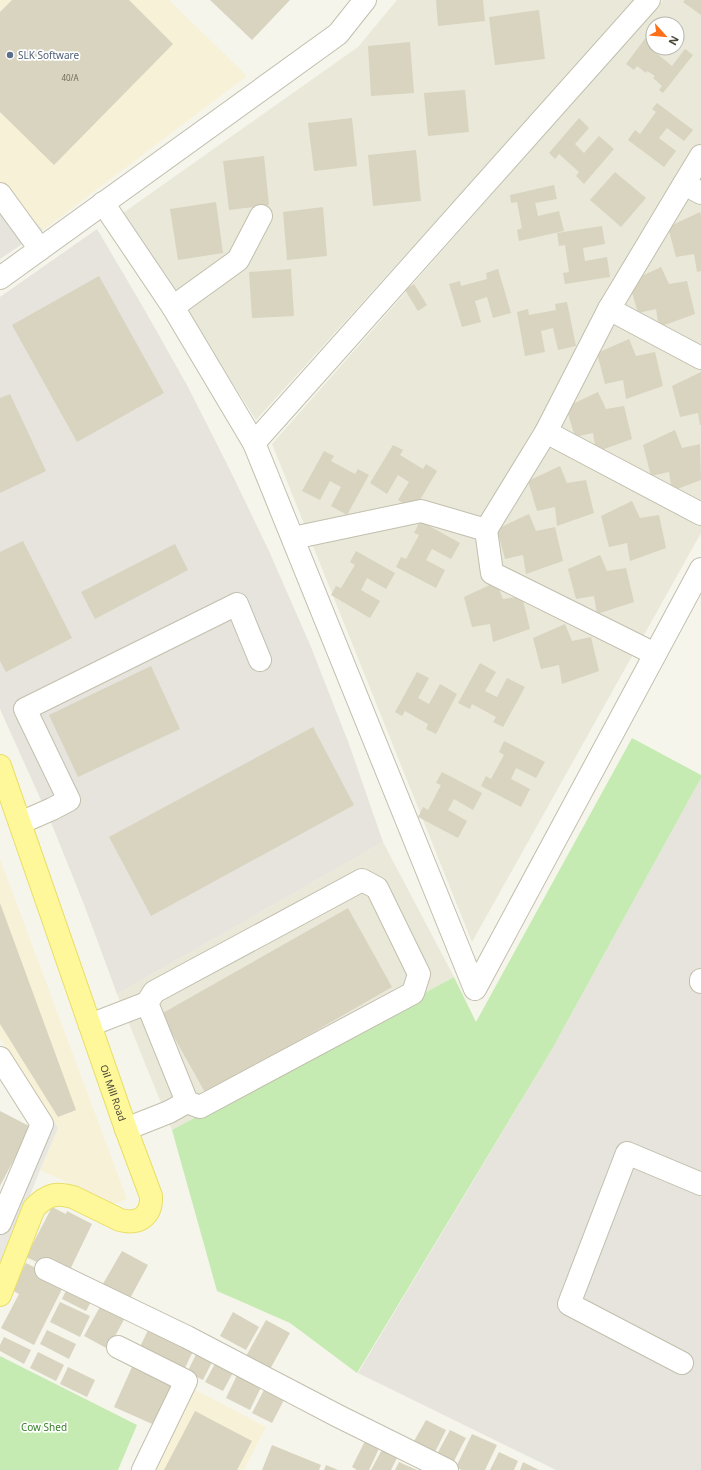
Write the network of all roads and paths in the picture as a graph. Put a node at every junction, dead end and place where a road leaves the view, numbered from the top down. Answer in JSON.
{"nodes":[{"id":1,"x":365,"y":0,"type":"edge"},
{"id":2,"x":649,"y":0,"type":"edge"},
{"id":3,"x":701,"y":156,"type":"edge"},
{"id":4,"x":693,"y":188,"type":"edge"},
{"id":5,"x":0,"y":194,"type":"edge"},
{"id":6,"x":103,"y":203,"type":"junction"},
{"id":7,"x":261,"y":216,"type":"dead end"},
{"id":8,"x":40,"y":249,"type":"junction"},
{"id":9,"x":0,"y":278,"type":"edge"},
{"id":10,"x":173,"y":307,"type":"junction"},
{"id":11,"x":609,"y":309,"type":"junction"},
{"id":12,"x":701,"y":358,"type":"edge"},
{"id":13,"x":546,"y":432,"type":"junction"},
{"id":14,"x":254,"y":442,"type":"junction"},
{"id":15,"x":701,"y":514,"type":"edge"},
{"id":16,"x":486,"y":530,"type":"junction"},
{"id":17,"x":293,"y":538,"type":"junction"},
{"id":18,"x":701,"y":569,"type":"edge"},
{"id":19,"x":655,"y":654,"type":"junction"},
{"id":20,"x":260,"y":660,"type":"dead end"},
{"id":21,"x":0,"y":767,"type":"edge"},
{"id":22,"x":20,"y":823,"type":"junction"},
{"id":23,"x":147,"y":1004,"type":"junction"},
{"id":24,"x":90,"y":1026,"type":"junction"},
{"id":25,"x":0,"y":1058,"type":"edge"},
{"id":26,"x":186,"y":1102,"type":"junction"},
{"id":27,"x":126,"y":1130,"type":"junction"},
{"id":28,"x":701,"y":1184,"type":"edge"},
{"id":29,"x":12,"y":1194,"type":"junction"},
{"id":30,"x":37,"y":1206,"type":"junction"},
{"id":31,"x":0,"y":1223,"type":"edge"},
{"id":32,"x":46,"y":1269,"type":"dead end"},
{"id":33,"x":0,"y":1295,"type":"edge"},
{"id":34,"x":118,"y":1347,"type":"dead end"},
{"id":35,"x":682,"y":1363,"type":"dead end"},
{"id":36,"x":143,"y":1470,"type":"edge"},
{"id":37,"x":447,"y":1470,"type":"edge"}],
"edges":[{"from":1,"to":6,"type":"street"},
{"from":2,"to":14,"type":"street"},
{"from":3,"to":4,"type":"street"},
{"from":4,"to":11,"type":"street"},
{"from":5,"to":8,"type":"street"},
{"from":6,"to":8,"type":"street"},
{"from":6,"to":10,"type":"street"},
{"from":7,"to":10,"type":"street"},
{"from":8,"to":9,"type":"street"},
{"from":10,"to":14,"type":"street"},
{"from":11,"to":12,"type":"street"},
{"from":11,"to":13,"type":"street"},
{"from":13,"to":15,"type":"street"},
{"from":13,"to":16,"type":"street"},
{"from":14,"to":17,"type":"street"},
{"from":16,"to":17,"type":"street"},
{"from":16,"to":19,"type":"street"},
{"from":17,"to":19,"type":"street"},
{"from":18,"to":19,"type":"street"},
{"from":20,"to":22,"type":"street"},
{"from":21,"to":22,"type":"main road","name":"Oil Mill Road"},
{"from":22,"to":24,"type":"main road","name":"Oil Mill Road"},
{"from":23,"to":24,"type":"street"},
{"from":23,"to":26,"type":"street"},
{"from":23,"to":26,"type":"street"},
{"from":24,"to":27,"type":"main road","name":"Oil Mill Road"},
{"from":25,"to":29,"type":"street"},
{"from":26,"to":27,"type":"street"},
{"from":27,"to":30,"type":"main road","name":"Oil Mill Road"},
{"from":28,"to":35,"type":"street"},
{"from":29,"to":30,"type":"street"},
{"from":29,"to":31,"type":"street"},
{"from":30,"to":33,"type":"main road","name":"Oil Mill Road"},
{"from":32,"to":37,"type":"street"},
{"from":34,"to":36,"type":"street"}]}
